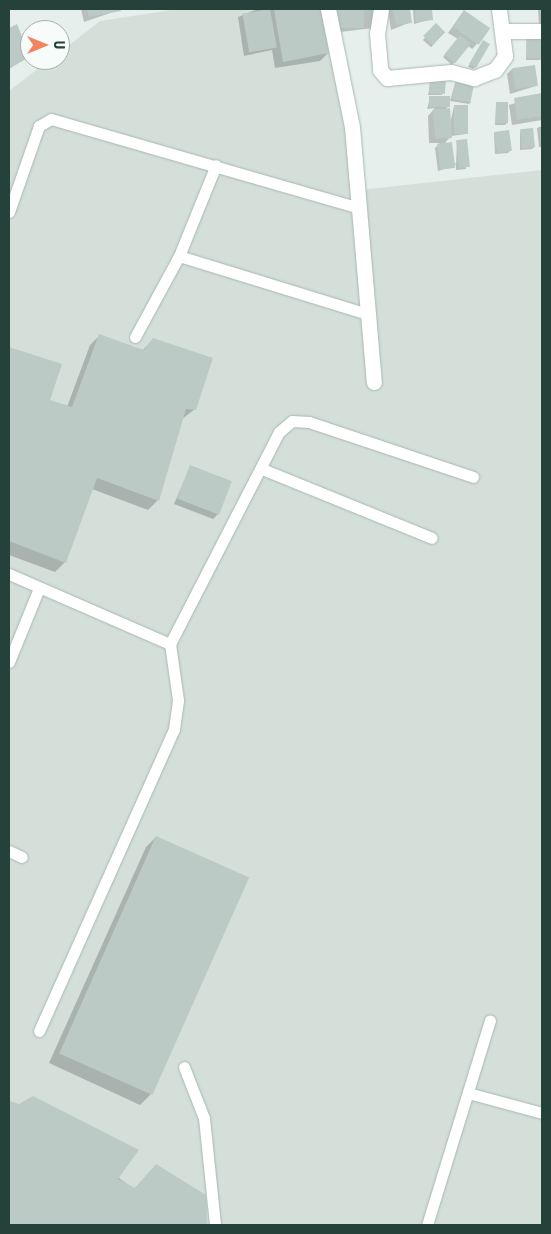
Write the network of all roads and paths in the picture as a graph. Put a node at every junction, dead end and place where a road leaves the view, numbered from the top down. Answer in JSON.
{"nodes":[{"id":1,"x":328,"y":9,"type":"edge"},
{"id":2,"x":382,"y":9,"type":"edge"},
{"id":3,"x":499,"y":9,"type":"edge"},
{"id":4,"x":502,"y":31,"type":"junction"},
{"id":5,"x":542,"y":31,"type":"edge"},
{"id":6,"x":216,"y":164,"type":"junction"},
{"id":7,"x":359,"y":208,"type":"junction"},
{"id":8,"x":9,"y":212,"type":"edge"},
{"id":9,"x":179,"y":256,"type":"junction"},
{"id":10,"x":368,"y":314,"type":"junction"},
{"id":11,"x":136,"y":337,"type":"dead end"},
{"id":12,"x":374,"y":382,"type":"dead end"},
{"id":13,"x":262,"y":469,"type":"junction"},
{"id":14,"x":473,"y":477,"type":"dead end"},
{"id":15,"x":432,"y":538,"type":"dead end"},
{"id":16,"x":9,"y":574,"type":"edge"},
{"id":17,"x":39,"y":588,"type":"junction"},
{"id":18,"x":170,"y":644,"type":"junction"},
{"id":19,"x":9,"y":662,"type":"edge"},
{"id":20,"x":9,"y":850,"type":"edge"},
{"id":21,"x":22,"y":857,"type":"dead end"},
{"id":22,"x":490,"y":1020,"type":"dead end"},
{"id":23,"x":39,"y":1031,"type":"dead end"},
{"id":24,"x":184,"y":1067,"type":"dead end"},
{"id":25,"x":468,"y":1092,"type":"junction"},
{"id":26,"x":542,"y":1113,"type":"edge"},
{"id":27,"x":215,"y":1225,"type":"edge"},
{"id":28,"x":426,"y":1225,"type":"edge"}],
"edges":[{"from":1,"to":7,"type":"street"},
{"from":2,"to":4,"type":"street"},
{"from":3,"to":4,"type":"street"},
{"from":4,"to":5,"type":"street"},
{"from":6,"to":7,"type":"lane"},
{"from":6,"to":8,"type":"lane"},
{"from":6,"to":9,"type":"lane"},
{"from":7,"to":10,"type":"street"},
{"from":9,"to":10,"type":"lane"},
{"from":9,"to":11,"type":"lane"},
{"from":10,"to":12,"type":"street"},
{"from":13,"to":14,"type":"lane"},
{"from":13,"to":15,"type":"lane"},
{"from":13,"to":18,"type":"lane"},
{"from":16,"to":17,"type":"lane"},
{"from":17,"to":18,"type":"lane"},
{"from":17,"to":19,"type":"lane"},
{"from":18,"to":23,"type":"lane"},
{"from":20,"to":21,"type":"lane"},
{"from":22,"to":25,"type":"lane"},
{"from":24,"to":27,"type":"lane"},
{"from":25,"to":26,"type":"lane"},
{"from":25,"to":28,"type":"lane"}]}
